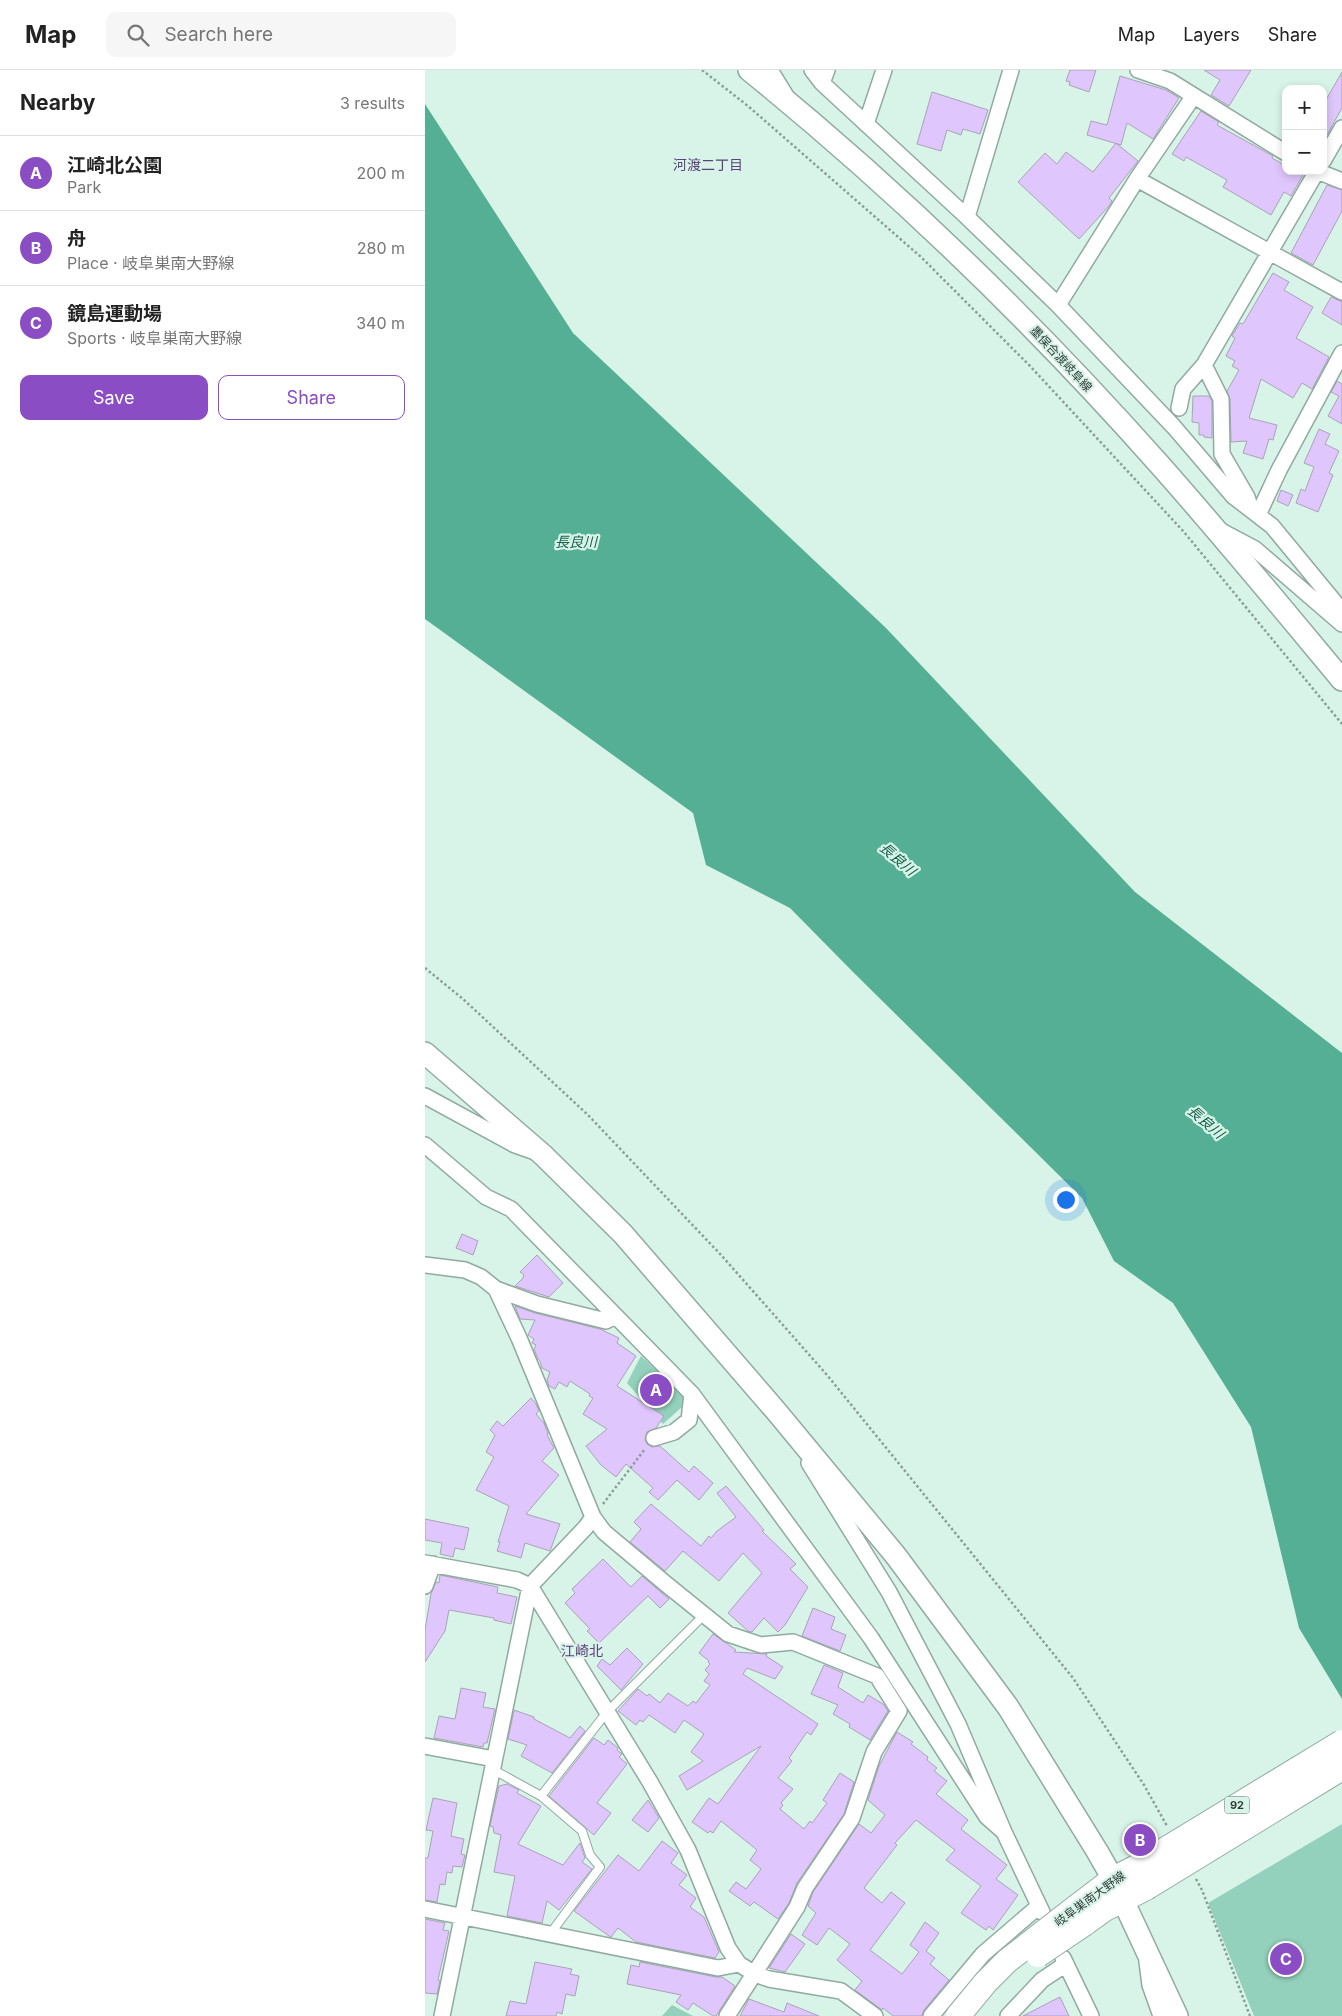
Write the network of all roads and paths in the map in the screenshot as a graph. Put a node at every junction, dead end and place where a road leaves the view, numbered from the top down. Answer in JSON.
{"nodes":[{"id":1,"x":702,"y":70,"type":"edge"},
{"id":2,"x":749,"y":70,"type":"edge"},
{"id":3,"x":769,"y":70,"type":"edge"},
{"id":4,"x":812,"y":70,"type":"edge"},
{"id":5,"x":884,"y":70,"type":"edge"},
{"id":6,"x":1011,"y":70,"type":"edge"},
{"id":7,"x":1138,"y":70,"type":"edge"},
{"id":8,"x":824,"y":77,"type":"edge"},
{"id":9,"x":1193,"y":97,"type":"junction"},
{"id":10,"x":791,"y":104,"type":"junction"},
{"id":11,"x":866,"y":124,"type":"junction"},
{"id":12,"x":1342,"y":128,"type":"edge"},
{"id":13,"x":1282,"y":152,"type":"edge"},
{"id":14,"x":1327,"y":153,"type":"edge"},
{"id":15,"x":1315,"y":175,"type":"edge"},
{"id":16,"x":1327,"y":175,"type":"edge"},
{"id":17,"x":1137,"y":179,"type":"junction"},
{"id":18,"x":1342,"y":180,"type":"edge"},
{"id":19,"x":967,"y":217,"type":"junction"},
{"id":20,"x":1271,"y":252,"type":"junction"},
{"id":21,"x":1342,"y":292,"type":"edge"},
{"id":22,"x":1058,"y":306,"type":"junction"},
{"id":23,"x":1342,"y":353,"type":"edge"},
{"id":24,"x":1204,"y":365,"type":"junction"},
{"id":25,"x":1179,"y":408,"type":"dead end"},
{"id":26,"x":1255,"y":513,"type":"junction"},
{"id":27,"x":1215,"y":527,"type":"junction"},
{"id":28,"x":1342,"y":611,"type":"edge"},
{"id":29,"x":1342,"y":624,"type":"edge"},
{"id":30,"x":1342,"y":680,"type":"edge"},
{"id":31,"x":1342,"y":724,"type":"edge"},
{"id":32,"x":425,"y":968,"type":"edge"},
{"id":33,"x":425,"y":1052,"type":"edge"},
{"id":34,"x":425,"y":1096,"type":"edge"},
{"id":35,"x":425,"y":1145,"type":"edge"},
{"id":36,"x":543,"y":1155,"type":"junction"},
{"id":37,"x":425,"y":1266,"type":"edge"},
{"id":38,"x":495,"y":1290,"type":"junction"},
{"id":39,"x":615,"y":1316,"type":"junction"},
{"id":40,"x":692,"y":1394,"type":"junction"},
{"id":41,"x":776,"y":1411,"type":"junction"},
{"id":42,"x":654,"y":1438,"type":"joint"},
{"id":43,"x":593,"y":1517,"type":"junction"},
{"id":44,"x":429,"y":1563,"type":"edge"},
{"id":45,"x":425,"y":1586,"type":"edge"},
{"id":46,"x":530,"y":1586,"type":"junction"},
{"id":47,"x":704,"y":1614,"type":"junction"},
{"id":48,"x":607,"y":1712,"type":"junction"},
{"id":49,"x":1342,"y":1742,"type":"edge"},
{"id":50,"x":425,"y":1746,"type":"edge"},
{"id":51,"x":493,"y":1764,"type":"junction"},
{"id":52,"x":1342,"y":1768,"type":"edge"},
{"id":53,"x":541,"y":1796,"type":"junction"},
{"id":54,"x":1168,"y":1828,"type":"dead end"},
{"id":55,"x":1004,"y":1832,"type":"junction"},
{"id":56,"x":1192,"y":1872,"type":"dead end"},
{"id":57,"x":1123,"y":1874,"type":"junction"},
{"id":58,"x":1124,"y":1901,"type":"junction"},
{"id":59,"x":425,"y":1909,"type":"edge"},
{"id":60,"x":461,"y":1916,"type":"junction"},
{"id":61,"x":1080,"y":1916,"type":"junction"},
{"id":62,"x":550,"y":1934,"type":"junction"},
{"id":63,"x":1144,"y":1945,"type":"junction"},
{"id":64,"x":739,"y":1964,"type":"junction"},
{"id":65,"x":755,"y":1974,"type":"junction"},
{"id":66,"x":442,"y":2016,"type":"edge"},
{"id":67,"x":727,"y":2016,"type":"edge"},
{"id":68,"x":875,"y":2016,"type":"edge"},
{"id":69,"x":931,"y":2016,"type":"edge"},
{"id":70,"x":959,"y":2016,"type":"edge"},
{"id":71,"x":977,"y":2016,"type":"edge"},
{"id":72,"x":1008,"y":2016,"type":"edge"},
{"id":73,"x":1091,"y":2016,"type":"edge"},
{"id":74,"x":1161,"y":2016,"type":"edge"},
{"id":75,"x":1177,"y":2016,"type":"edge"},
{"id":76,"x":1250,"y":2016,"type":"edge"}],
"edges":[{"from":1,"to":31,"type":"path"},
{"from":2,"to":10,"type":"street","name":"墨俣合渡岐阜線"},
{"from":3,"to":10,"type":"street"},
{"from":4,"to":8,"type":"street"},
{"from":5,"to":11,"type":"street"},
{"from":6,"to":19,"type":"street"},
{"from":7,"to":9,"type":"street"},
{"from":8,"to":11,"type":"street"},
{"from":9,"to":13,"type":"street"},
{"from":9,"to":17,"type":"street"},
{"from":10,"to":27,"type":"street","name":"墨俣合渡岐阜線"},
{"from":11,"to":19,"type":"street"},
{"from":12,"to":14,"type":"street"},
{"from":15,"to":20,"type":"street"},
{"from":16,"to":18,"type":"street"},
{"from":17,"to":20,"type":"street"},
{"from":17,"to":22,"type":"street"},
{"from":19,"to":22,"type":"street"},
{"from":20,"to":21,"type":"street"},
{"from":20,"to":24,"type":"street"},
{"from":22,"to":26,"type":"street"},
{"from":23,"to":26,"type":"street"},
{"from":24,"to":25,"type":"street"},
{"from":24,"to":26,"type":"street"},
{"from":26,"to":28,"type":"street"},
{"from":27,"to":29,"type":"street"},
{"from":27,"to":30,"type":"street","name":"墨俣合渡岐阜線"},
{"from":32,"to":54,"type":"path"},
{"from":33,"to":36,"type":"street"},
{"from":34,"to":36,"type":"street"},
{"from":35,"to":39,"type":"street"},
{"from":36,"to":41,"type":"street"},
{"from":37,"to":38,"type":"street"},
{"from":38,"to":39,"type":"street"},
{"from":38,"to":43,"type":"street"},
{"from":39,"to":40,"type":"street"},
{"from":40,"to":42,"type":"street"},
{"from":40,"to":55,"type":"street"},
{"from":41,"to":55,"type":"street"},
{"from":41,"to":57,"type":"street"},
{"from":42,"to":43,"type":"path"},
{"from":43,"to":46,"type":"street"},
{"from":43,"to":47,"type":"street"},
{"from":44,"to":45,"type":"street"},
{"from":44,"to":46,"type":"street"},
{"from":46,"to":48,"type":"street"},
{"from":46,"to":51,"type":"street"},
{"from":47,"to":48,"type":"lane"},
{"from":47,"to":65,"type":"street"},
{"from":48,"to":53,"type":"lane"},
{"from":48,"to":64,"type":"street"},
{"from":49,"to":57,"type":"main road","name":"岐阜巣南大野線","number":"92","bridge":true},
{"from":50,"to":51,"type":"street"},
{"from":51,"to":53,"type":"lane"},
{"from":51,"to":60,"type":"street"},
{"from":52,"to":58,"type":"main road","name":"岐阜巣南大野線","number":"92","bridge":true},
{"from":53,"to":62,"type":"lane"},
{"from":55,"to":69,"type":"street"},
{"from":56,"to":76,"type":"path"},
{"from":57,"to":58,"type":"street"},
{"from":57,"to":61,"type":"main road","name":"岐阜巣南大野線","number":"92"},
{"from":58,"to":61,"type":"main road","name":"岐阜巣南大野線","number":"92"},
{"from":58,"to":63,"type":"street"},
{"from":59,"to":60,"type":"street"},
{"from":60,"to":62,"type":"street"},
{"from":60,"to":66,"type":"street"},
{"from":61,"to":70,"type":"main road","name":"岐阜巣南大野線","number":"92","bridge":true},
{"from":61,"to":71,"type":"main road","name":"岐阜巣南大野線","number":"92","bridge":true},
{"from":62,"to":64,"type":"street"},
{"from":63,"to":74,"type":"street"},
{"from":63,"to":75,"type":"street"},
{"from":64,"to":65,"type":"street"},
{"from":65,"to":67,"type":"street"},
{"from":65,"to":68,"type":"street"},
{"from":72,"to":73,"type":"street"}]}
